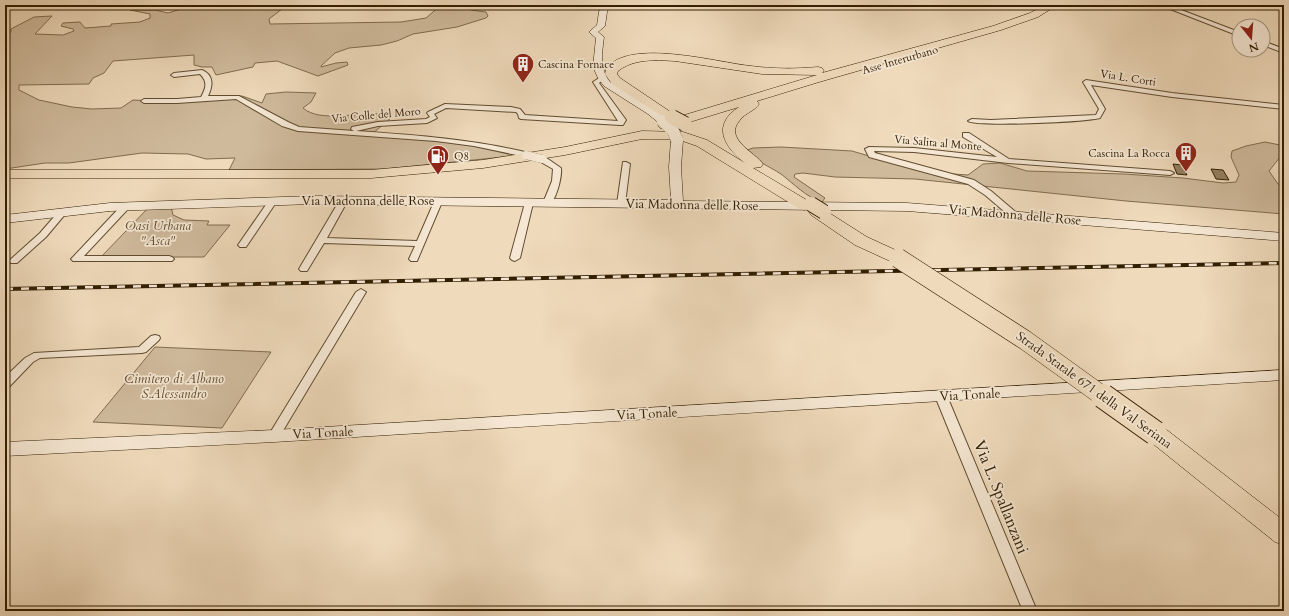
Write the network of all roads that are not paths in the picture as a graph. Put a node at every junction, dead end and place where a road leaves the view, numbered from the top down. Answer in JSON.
{"nodes":[{"id":1,"x":606,"y":5,"type":"edge"},
{"id":2,"x":1052,"y":5,"type":"edge"},
{"id":3,"x":1065,"y":5,"type":"edge"},
{"id":4,"x":1163,"y":5,"type":"edge"},
{"id":5,"x":1231,"y":31,"type":"edge"},
{"id":6,"x":1271,"y":46,"type":"edge"},
{"id":7,"x":921,"y":50,"type":"junction"},
{"id":8,"x":1284,"y":51,"type":"edge"},
{"id":9,"x":744,"y":69,"type":"junction"},
{"id":10,"x":174,"y":75,"type":"dead end"},
{"id":11,"x":602,"y":78,"type":"junction"},
{"id":12,"x":772,"y":96,"type":"junction"},
{"id":13,"x":204,"y":98,"type":"junction"},
{"id":14,"x":144,"y":101,"type":"dead end"},
{"id":15,"x":1245,"y":103,"type":"junction"},
{"id":16,"x":732,"y":105,"type":"junction"},
{"id":17,"x":1284,"y":107,"type":"edge"},
{"id":18,"x":1284,"y":113,"type":"edge"},
{"id":19,"x":697,"y":116,"type":"junction"},
{"id":20,"x":972,"y":121,"type":"dead end"},
{"id":21,"x":673,"y":127,"type":"junction"},
{"id":22,"x":323,"y":131,"type":"junction"},
{"id":23,"x":966,"y":135,"type":"dead end"},
{"id":24,"x":565,"y":151,"type":"junction"},
{"id":25,"x":1008,"y":161,"type":"junction"},
{"id":26,"x":626,"y":164,"type":"dead end"},
{"id":27,"x":1170,"y":173,"type":"dead end"},
{"id":28,"x":5,"y":174,"type":"edge"},
{"id":29,"x":344,"y":200,"type":"junction"},
{"id":30,"x":272,"y":201,"type":"junction"},
{"id":31,"x":438,"y":202,"type":"junction"},
{"id":32,"x":529,"y":202,"type":"junction"},
{"id":33,"x":547,"y":203,"type":"junction"},
{"id":34,"x":621,"y":204,"type":"junction"},
{"id":35,"x":676,"y":205,"type":"junction"},
{"id":36,"x":125,"y":207,"type":"junction"},
{"id":37,"x":812,"y":207,"type":"junction"},
{"id":38,"x":63,"y":212,"type":"junction"},
{"id":39,"x":1015,"y":216,"type":"junction"},
{"id":40,"x":5,"y":219,"type":"edge"},
{"id":41,"x":1284,"y":237,"type":"edge"},
{"id":42,"x":320,"y":240,"type":"junction"},
{"id":43,"x":420,"y":244,"type":"junction"},
{"id":44,"x":243,"y":245,"type":"dead end"},
{"id":45,"x":515,"y":258,"type":"dead end"},
{"id":46,"x":169,"y":259,"type":"dead end"},
{"id":47,"x":414,"y":259,"type":"dead end"},
{"id":48,"x":14,"y":261,"type":"dead end"},
{"id":49,"x":304,"y":269,"type":"dead end"},
{"id":50,"x":361,"y":292,"type":"dead end"},
{"id":51,"x":154,"y":338,"type":"dead end"},
{"id":52,"x":1284,"y":376,"type":"edge"},
{"id":53,"x":5,"y":384,"type":"edge"},
{"id":54,"x":941,"y":396,"type":"junction"},
{"id":55,"x":274,"y":436,"type":"junction"},
{"id":56,"x":6,"y":448,"type":"edge"},
{"id":57,"x":1284,"y":535,"type":"edge"},
{"id":58,"x":1030,"y":611,"type":"edge"}],
"edges":[{"from":1,"to":11,"type":"street"},
{"from":2,"to":7,"type":"highway","name":"Asse Interurbano"},
{"from":3,"to":12,"type":"highway","name":"Asse Interurbano"},
{"from":4,"to":5,"type":"street"},
{"from":6,"to":8,"type":"street"},
{"from":7,"to":9,"type":"highway"},
{"from":7,"to":16,"type":"highway"},
{"from":9,"to":19,"type":"highway"},
{"from":9,"to":21,"type":"highway"},
{"from":10,"to":13,"type":"street"},
{"from":11,"to":21,"type":"street"},
{"from":11,"to":22,"type":"street","name":"Via Colle del Moro"},
{"from":12,"to":16,"type":"highway","name":"Asse Interurbano"},
{"from":12,"to":37,"type":"highway"},
{"from":13,"to":14,"type":"street","name":"Via Colle del Moro"},
{"from":13,"to":22,"type":"street","name":"Via Colle del Moro"},
{"from":15,"to":17,"type":"street","name":"Via L. Corti"},
{"from":15,"to":18,"type":"street"},
{"from":15,"to":20,"type":"street","name":"Via L. Corti"},
{"from":16,"to":19,"type":"highway"},
{"from":19,"to":24,"type":"highway"},
{"from":21,"to":35,"type":"street"},
{"from":21,"to":37,"type":"highway"},
{"from":22,"to":33,"type":"street","name":"Via Colle del Moro","bridge":true},
{"from":23,"to":25,"type":"street"},
{"from":24,"to":28,"type":"highway"},
{"from":24,"to":37,"type":"highway"},
{"from":25,"to":27,"type":"street","name":"Via Salita al Monte"},
{"from":25,"to":39,"type":"street","name":"Via Salita al Monte"},
{"from":26,"to":34,"type":"street"},
{"from":29,"to":30,"type":"street","name":"Via Madonna delle Rose"},
{"from":29,"to":31,"type":"street","name":"Via Madonna delle Rose"},
{"from":29,"to":42,"type":"street"},
{"from":30,"to":36,"type":"street","name":"Via Madonna delle Rose"},
{"from":30,"to":44,"type":"street"},
{"from":31,"to":32,"type":"street","name":"Via Madonna delle Rose"},
{"from":31,"to":43,"type":"street"},
{"from":32,"to":33,"type":"street","name":"Via Madonna delle Rose"},
{"from":32,"to":45,"type":"street"},
{"from":33,"to":34,"type":"street","name":"Via Madonna delle Rose"},
{"from":34,"to":35,"type":"street","name":"Via Madonna delle Rose"},
{"from":35,"to":39,"type":"street","name":"Via Madonna delle Rose"},
{"from":36,"to":38,"type":"street","name":"Via Madonna delle Rose"},
{"from":36,"to":46,"type":"street"},
{"from":37,"to":57,"type":"highway","name":"Strada Statale 671 della Val Seriana","bridge":true},
{"from":38,"to":40,"type":"street","name":"Via Madonna delle Rose"},
{"from":38,"to":48,"type":"street"},
{"from":39,"to":41,"type":"street","name":"Via Madonna delle Rose"},
{"from":42,"to":43,"type":"street"},
{"from":42,"to":49,"type":"street"},
{"from":43,"to":47,"type":"street"},
{"from":50,"to":55,"type":"street"},
{"from":51,"to":53,"type":"street"},
{"from":52,"to":54,"type":"street","name":"Via Tonale"},
{"from":54,"to":55,"type":"street","name":"Via Tonale"},
{"from":54,"to":58,"type":"street","name":"Via L. Spallanzani"},
{"from":55,"to":56,"type":"street","name":"Via Tonale"}]}
